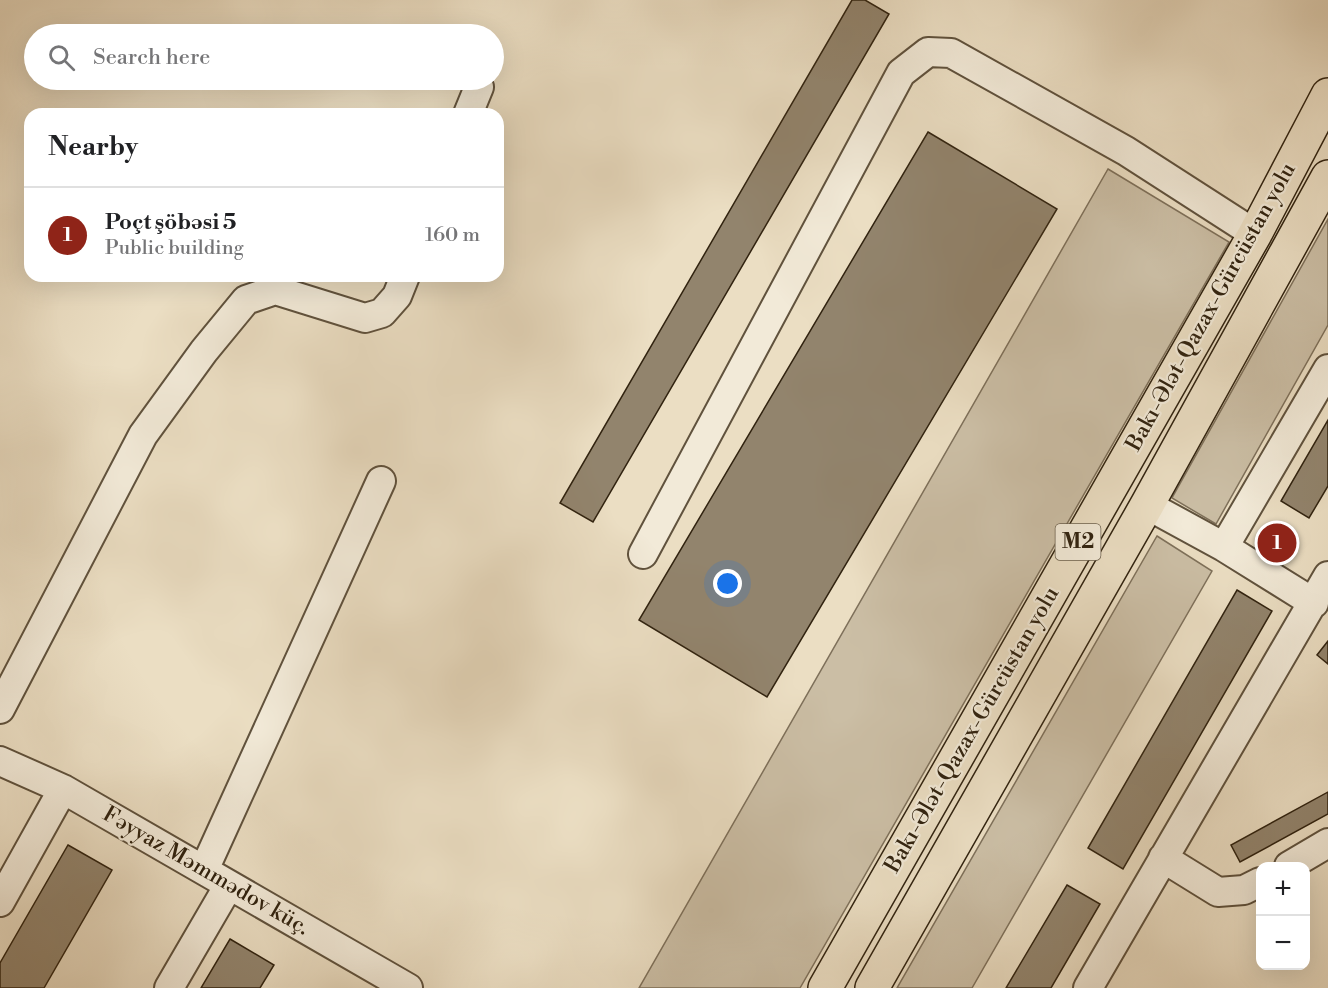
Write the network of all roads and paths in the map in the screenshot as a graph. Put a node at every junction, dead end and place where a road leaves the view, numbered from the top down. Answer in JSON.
{"nodes":[{"id":1,"x":477,"y":90,"type":"edge"},
{"id":2,"x":1328,"y":95,"type":"edge"},
{"id":3,"x":470,"y":108,"type":"edge"},
{"id":4,"x":1328,"y":177,"type":"edge"},
{"id":5,"x":1255,"y":234,"type":"junction"},
{"id":6,"x":403,"y":282,"type":"edge"},
{"id":7,"x":1328,"y":369,"type":"edge"},
{"id":8,"x":381,"y":481,"type":"dead end"},
{"id":9,"x":1147,"y":505,"type":"junction"},
{"id":10,"x":1224,"y":548,"type":"junction"},
{"id":11,"x":643,"y":554,"type":"dead end"},
{"id":12,"x":1328,"y":576,"type":"edge"},
{"id":13,"x":1314,"y":603,"type":"junction"},
{"id":14,"x":0,"y":709,"type":"edge"},
{"id":15,"x":0,"y":761,"type":"edge"},
{"id":16,"x":63,"y":789,"type":"junction"},
{"id":17,"x":1328,"y":843,"type":"edge"},
{"id":18,"x":1163,"y":858,"type":"junction"},
{"id":19,"x":1297,"y":862,"type":"edge"},
{"id":20,"x":204,"y":870,"type":"junction"},
{"id":21,"x":1256,"y":884,"type":"edge"},
{"id":22,"x":229,"y":885,"type":"junction"},
{"id":23,"x":0,"y":902,"type":"edge"},
{"id":24,"x":403,"y":987,"type":"edge"},
{"id":25,"x":169,"y":988,"type":"edge"},
{"id":26,"x":825,"y":988,"type":"edge"},
{"id":27,"x":872,"y":988,"type":"edge"},
{"id":28,"x":1088,"y":988,"type":"edge"}],
"edges":[{"from":1,"to":3,"type":"street"},
{"from":2,"to":5,"type":"highway","name":"Bakı-Ələt-Qazax-Gürcüstan yolu","number":"M2"},
{"from":4,"to":9,"type":"highway","name":"Bakı-Ələt-Qazax-Gürcüstan yolu","number":"M2"},
{"from":5,"to":11,"type":"street"},
{"from":5,"to":26,"type":"highway","name":"Bakı-Ələt-Qazax-Gürcüstan yolu","number":"M2"},
{"from":6,"to":14,"type":"street"},
{"from":7,"to":10,"type":"street"},
{"from":8,"to":20,"type":"street"},
{"from":9,"to":10,"type":"street"},
{"from":9,"to":27,"type":"highway","name":"Bakı-Ələt-Qazax-Gürcüstan yolu","number":"M2"},
{"from":10,"to":13,"type":"street"},
{"from":12,"to":13,"type":"street"},
{"from":13,"to":18,"type":"street"},
{"from":15,"to":16,"type":"street","name":"Fəyyaz Məmmədov küç."},
{"from":16,"to":20,"type":"street","name":"Fəyyaz Məmmədov küç."},
{"from":16,"to":23,"type":"street"},
{"from":17,"to":19,"type":"street"},
{"from":18,"to":21,"type":"street"},
{"from":18,"to":28,"type":"street"},
{"from":20,"to":22,"type":"street","name":"Fəyyaz Məmmədov küç."},
{"from":22,"to":24,"type":"street","name":"Fəyyaz Məmmədov küç."},
{"from":22,"to":25,"type":"street"}]}
